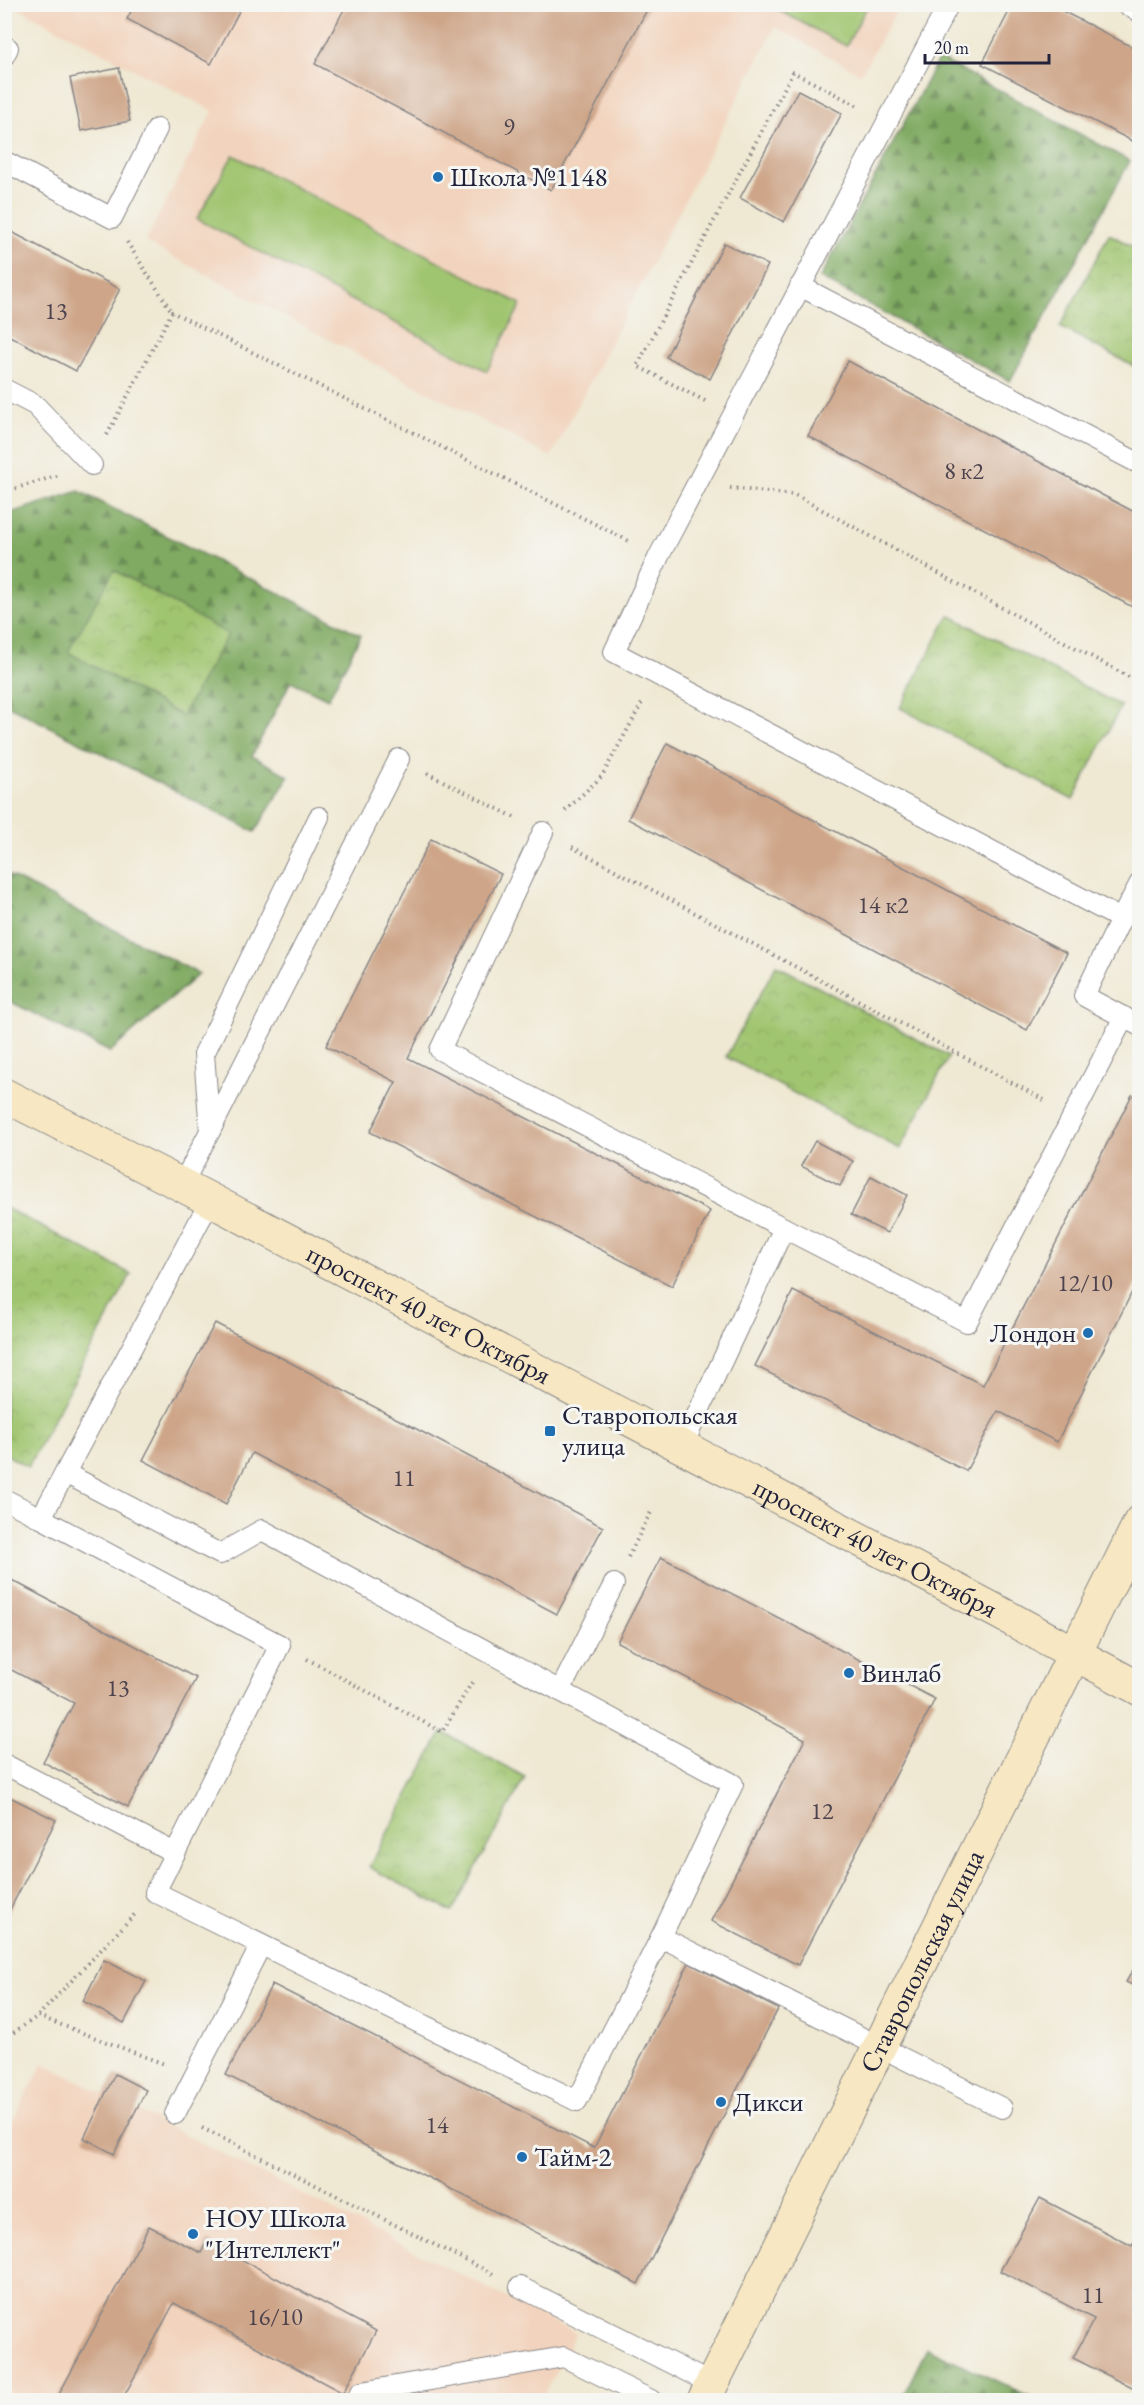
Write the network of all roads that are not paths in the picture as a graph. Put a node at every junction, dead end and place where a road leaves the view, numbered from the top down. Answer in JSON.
{"nodes":[{"id":1,"x":949,"y":4,"type":"edge"},
{"id":2,"x":1125,"y":4,"type":"edge"},
{"id":3,"x":1140,"y":12,"type":"edge"},
{"id":4,"x":157,"y":129,"type":"dead end"},
{"id":5,"x":4,"y":162,"type":"edge"},
{"id":6,"x":801,"y":286,"type":"junction"},
{"id":7,"x":4,"y":388,"type":"edge"},
{"id":8,"x":1140,"y":464,"type":"edge"},
{"id":9,"x":92,"y":465,"type":"road end"},
{"id":10,"x":399,"y":759,"type":"road end"},
{"id":11,"x":319,"y":817,"type":"dead end"},
{"id":12,"x":543,"y":832,"type":"road end"},
{"id":13,"x":1140,"y":883,"type":"edge"},
{"id":14,"x":1121,"y":919,"type":"junction"},
{"id":15,"x":1132,"y":1021,"type":"edge"},
{"id":16,"x":4,"y":1095,"type":"edge"},
{"id":17,"x":210,"y":1131,"type":"junction"},
{"id":18,"x":182,"y":1185,"type":"junction"},
{"id":19,"x":210,"y":1201,"type":"junction"},
{"id":20,"x":784,"y":1228,"type":"junction"},
{"id":21,"x":682,"y":1447,"type":"junction"},
{"id":22,"x":65,"y":1473,"type":"junction"},
{"id":23,"x":4,"y":1499,"type":"edge"},
{"id":24,"x":41,"y":1518,"type":"junction"},
{"id":25,"x":1140,"y":1521,"type":"edge"},
{"id":26,"x":614,"y":1584,"type":"road end"},
{"id":27,"x":1075,"y":1654,"type":"junction"},
{"id":28,"x":1140,"y":1689,"type":"edge"},
{"id":29,"x":560,"y":1691,"type":"junction"},
{"id":30,"x":4,"y":1764,"type":"edge"},
{"id":31,"x":175,"y":1853,"type":"junction"},
{"id":32,"x":661,"y":1937,"type":"junction"},
{"id":33,"x":261,"y":1945,"type":"junction"},
{"id":34,"x":880,"y":2046,"type":"junction"},
{"id":35,"x":1002,"y":2108,"type":"dead end"},
{"id":36,"x":175,"y":2114,"type":"road end"},
{"id":37,"x":520,"y":2288,"type":"road end"},
{"id":38,"x":708,"y":2392,"type":"edge"},
{"id":39,"x":356,"y":2400,"type":"edge"},
{"id":40,"x":651,"y":2400,"type":"edge"}],
"edges":[{"from":1,"to":6,"type":"lane"},
{"from":2,"to":3,"type":"lane"},
{"from":4,"to":5,"type":"lane"},
{"from":6,"to":8,"type":"lane"},
{"from":6,"to":14,"type":"lane"},
{"from":7,"to":9,"type":"lane"},
{"from":10,"to":17,"type":"lane"},
{"from":11,"to":17,"type":"lane"},
{"from":12,"to":20,"type":"lane"},
{"from":13,"to":14,"type":"lane"},
{"from":14,"to":15,"type":"lane"},
{"from":15,"to":20,"type":"lane"},
{"from":16,"to":18,"type":"street","name":"проспект 40 лет Октября"},
{"from":17,"to":18,"type":"lane"},
{"from":18,"to":19,"type":"street","name":"проспект 40 лет Октября"},
{"from":19,"to":21,"type":"street","name":"проспект 40 лет Октября"},
{"from":19,"to":22,"type":"lane"},
{"from":20,"to":21,"type":"lane"},
{"from":21,"to":27,"type":"street","name":"проспект 40 лет Октября"},
{"from":22,"to":24,"type":"lane"},
{"from":22,"to":29,"type":"lane"},
{"from":23,"to":24,"type":"lane"},
{"from":24,"to":31,"type":"lane"},
{"from":25,"to":27,"type":"street","name":"Ставропольская улица"},
{"from":26,"to":29,"type":"lane"},
{"from":27,"to":28,"type":"street","name":"проспект 40 лет Октября"},
{"from":27,"to":34,"type":"street","name":"Ставропольская улица"},
{"from":29,"to":32,"type":"lane"},
{"from":30,"to":31,"type":"lane"},
{"from":31,"to":33,"type":"lane"},
{"from":32,"to":33,"type":"lane"},
{"from":32,"to":34,"type":"lane"},
{"from":33,"to":36,"type":"lane"},
{"from":34,"to":35,"type":"lane"},
{"from":34,"to":38,"type":"street","name":"Ставропольская улица"},
{"from":37,"to":38,"type":"lane"},
{"from":39,"to":40,"type":"lane"}]}
